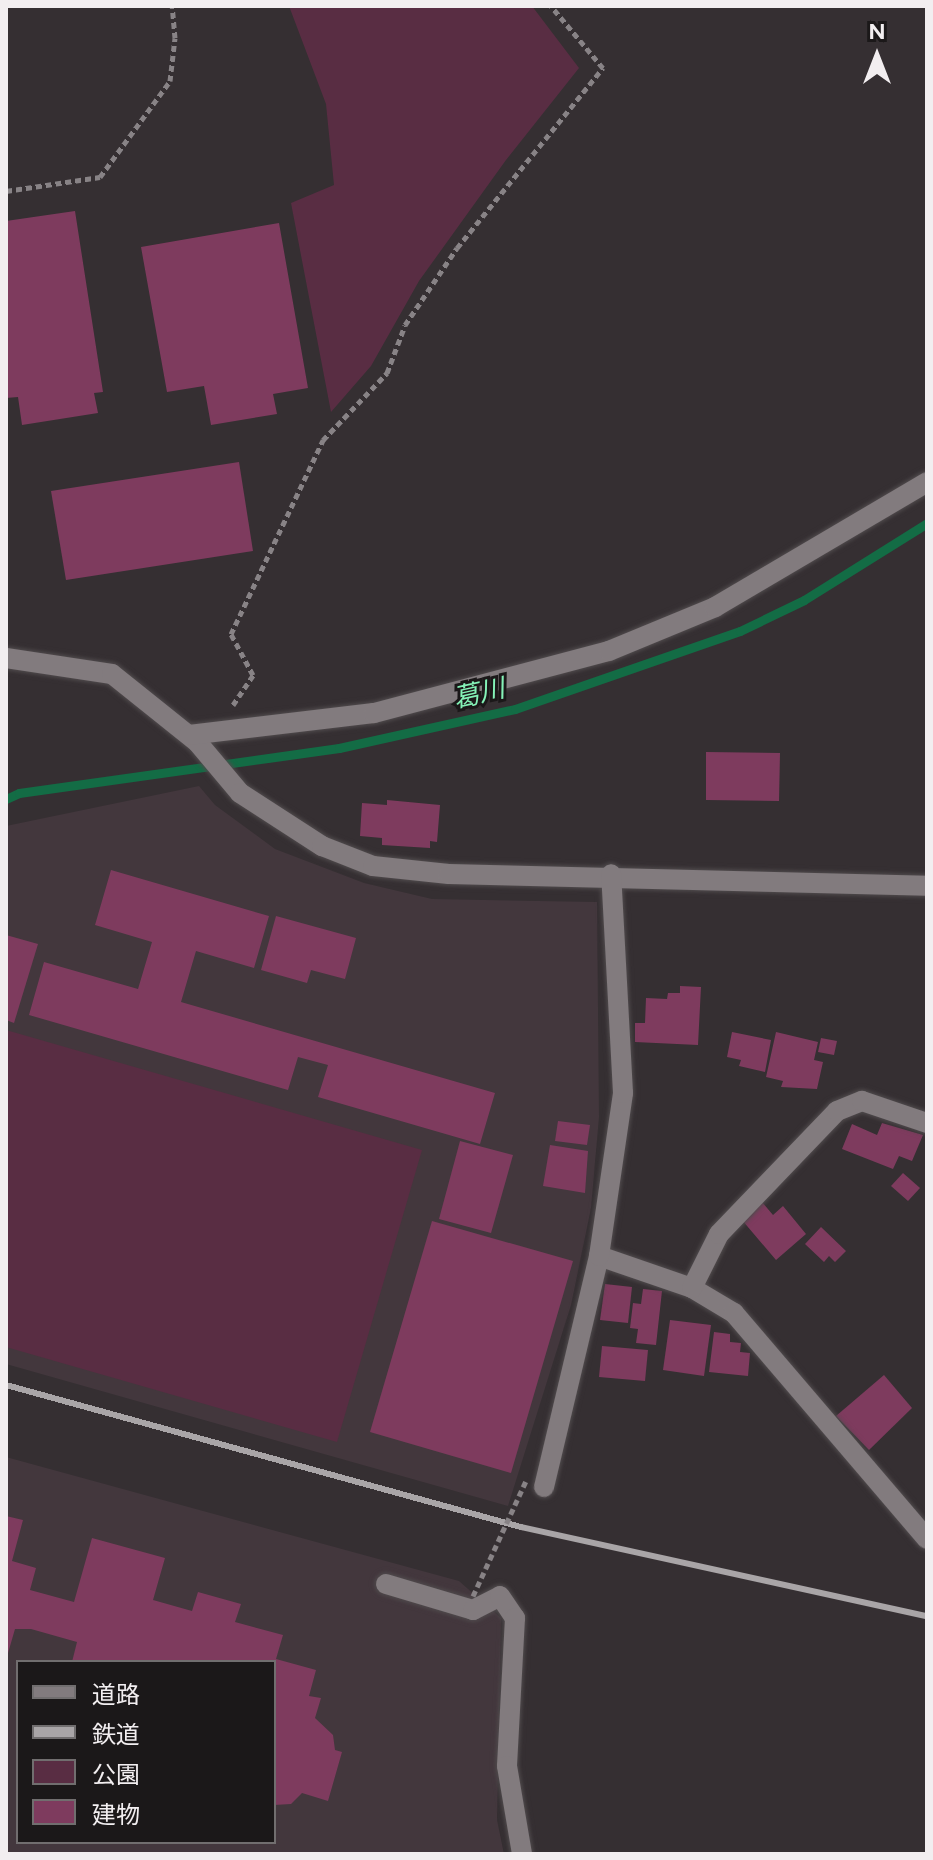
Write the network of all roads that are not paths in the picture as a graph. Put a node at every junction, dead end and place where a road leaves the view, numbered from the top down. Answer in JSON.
{"nodes":[{"id":1,"x":927,"y":482,"type":"edge"},
{"id":2,"x":6,"y":658,"type":"edge"},
{"id":3,"x":201,"y":737,"type":"junction"},
{"id":4,"x":611,"y":874,"type":"junction"},
{"id":5,"x":927,"y":886,"type":"edge"},
{"id":6,"x":927,"y":1123,"type":"edge"},
{"id":7,"x":599,"y":1256,"type":"junction"},
{"id":8,"x":692,"y":1288,"type":"junction"},
{"id":9,"x":535,"y":1484,"type":"road end"},
{"id":10,"x":927,"y":1539,"type":"edge"},
{"id":11,"x":386,"y":1584,"type":"dead end"},
{"id":12,"x":522,"y":1854,"type":"edge"}],
"edges":[{"from":1,"to":3,"type":"street"},
{"from":2,"to":3,"type":"street"},
{"from":3,"to":4,"type":"street"},
{"from":4,"to":5,"type":"street"},
{"from":4,"to":7,"type":"street"},
{"from":6,"to":8,"type":"street"},
{"from":7,"to":8,"type":"street"},
{"from":7,"to":9,"type":"street"},
{"from":8,"to":10,"type":"street"},
{"from":11,"to":12,"type":"street"}]}
